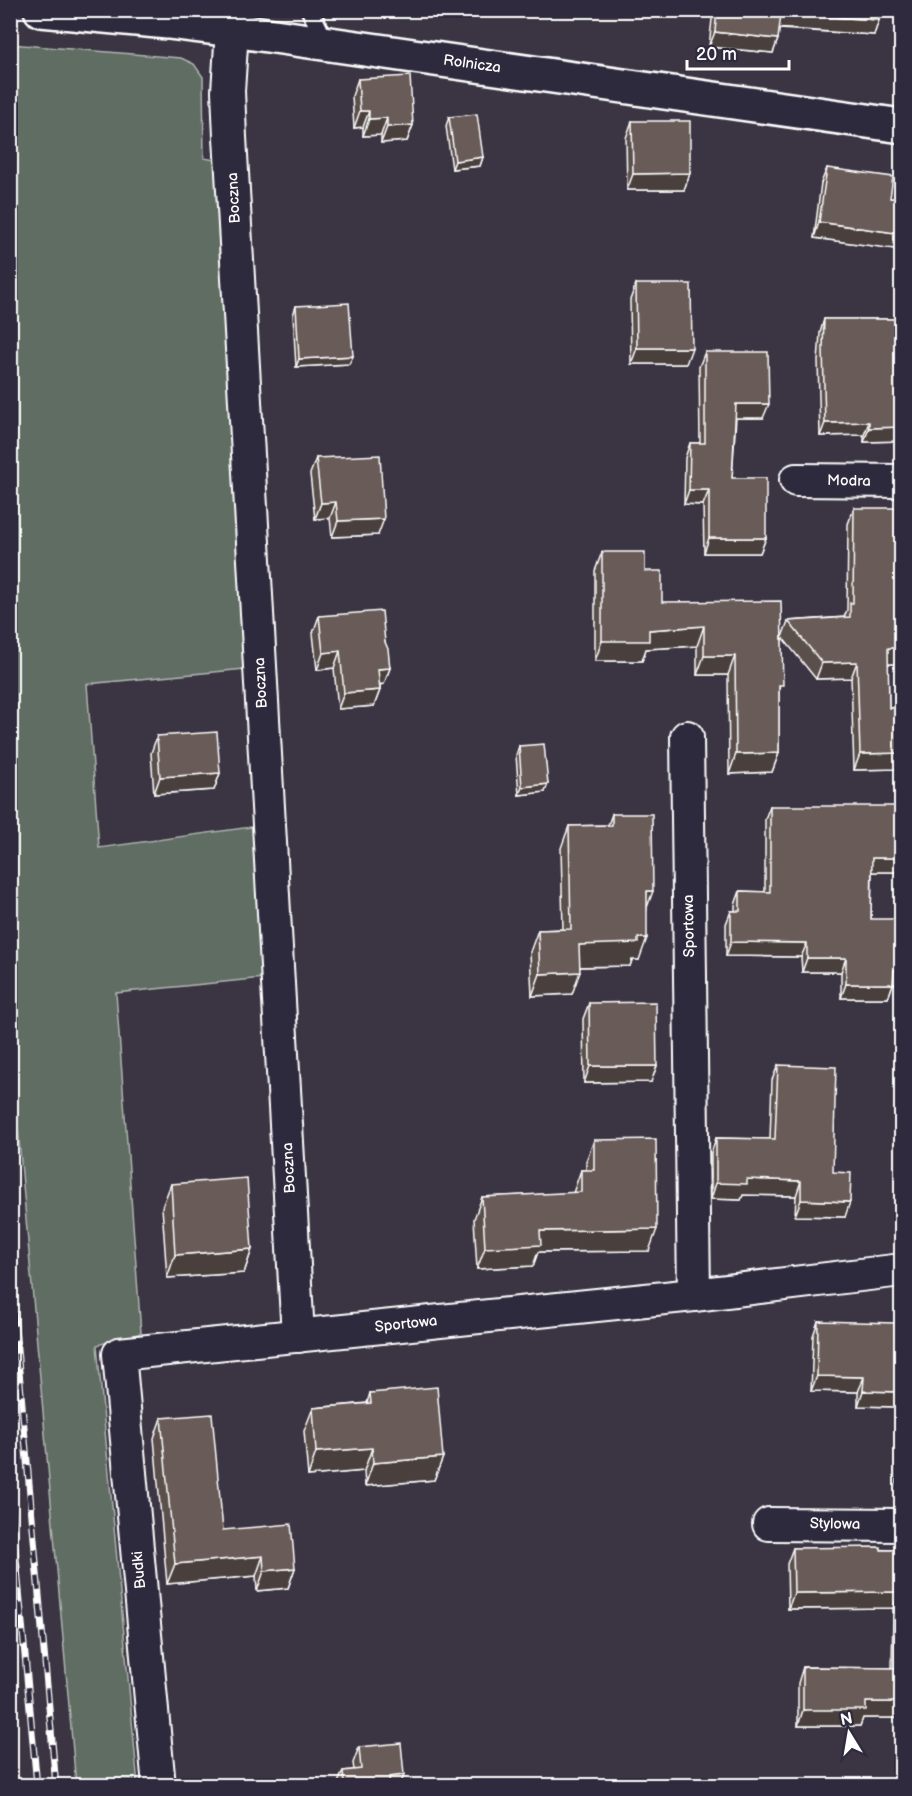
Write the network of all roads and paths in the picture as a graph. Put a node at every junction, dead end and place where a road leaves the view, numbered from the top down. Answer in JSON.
{"nodes":[{"id":1,"x":41,"y":10,"type":"edge"},
{"id":2,"x":310,"y":10,"type":"edge"},
{"id":3,"x":167,"y":16,"type":"edge"},
{"id":4,"x":232,"y":30,"type":"junction"},
{"id":5,"x":326,"y":43,"type":"junction"},
{"id":6,"x":902,"y":126,"type":"edge"},
{"id":7,"x":796,"y":480,"type":"dead end"},
{"id":8,"x":902,"y":481,"type":"edge"},
{"id":9,"x":687,"y":738,"type":"dead end"},
{"id":10,"x":902,"y":1270,"type":"edge"},
{"id":11,"x":694,"y":1295,"type":"junction"},
{"id":12,"x":298,"y":1336,"type":"junction"},
{"id":13,"x":119,"y":1354,"type":"joint"},
{"id":14,"x":769,"y":1524,"type":"dead end"},
{"id":15,"x":902,"y":1525,"type":"edge"},
{"id":16,"x":159,"y":1785,"type":"edge"}],
"edges":[{"from":1,"to":3,"type":"street","name":"Rolnicza"},
{"from":2,"to":5,"type":"lane"},
{"from":3,"to":4,"type":"street","name":"Rolnicza"},
{"from":4,"to":5,"type":"street","name":"Rolnicza"},
{"from":4,"to":12,"type":"street","name":"Boczna"},
{"from":5,"to":6,"type":"street","name":"Rolnicza"},
{"from":7,"to":8,"type":"street","name":"Modra"},
{"from":9,"to":11,"type":"street","name":"Sportowa"},
{"from":10,"to":11,"type":"street","name":"Sportowa"},
{"from":11,"to":12,"type":"street","name":"Sportowa"},
{"from":12,"to":13,"type":"street","name":"Sportowa"},
{"from":13,"to":16,"type":"street","name":"Budki"},
{"from":14,"to":15,"type":"street","name":"Stylowa"}]}
